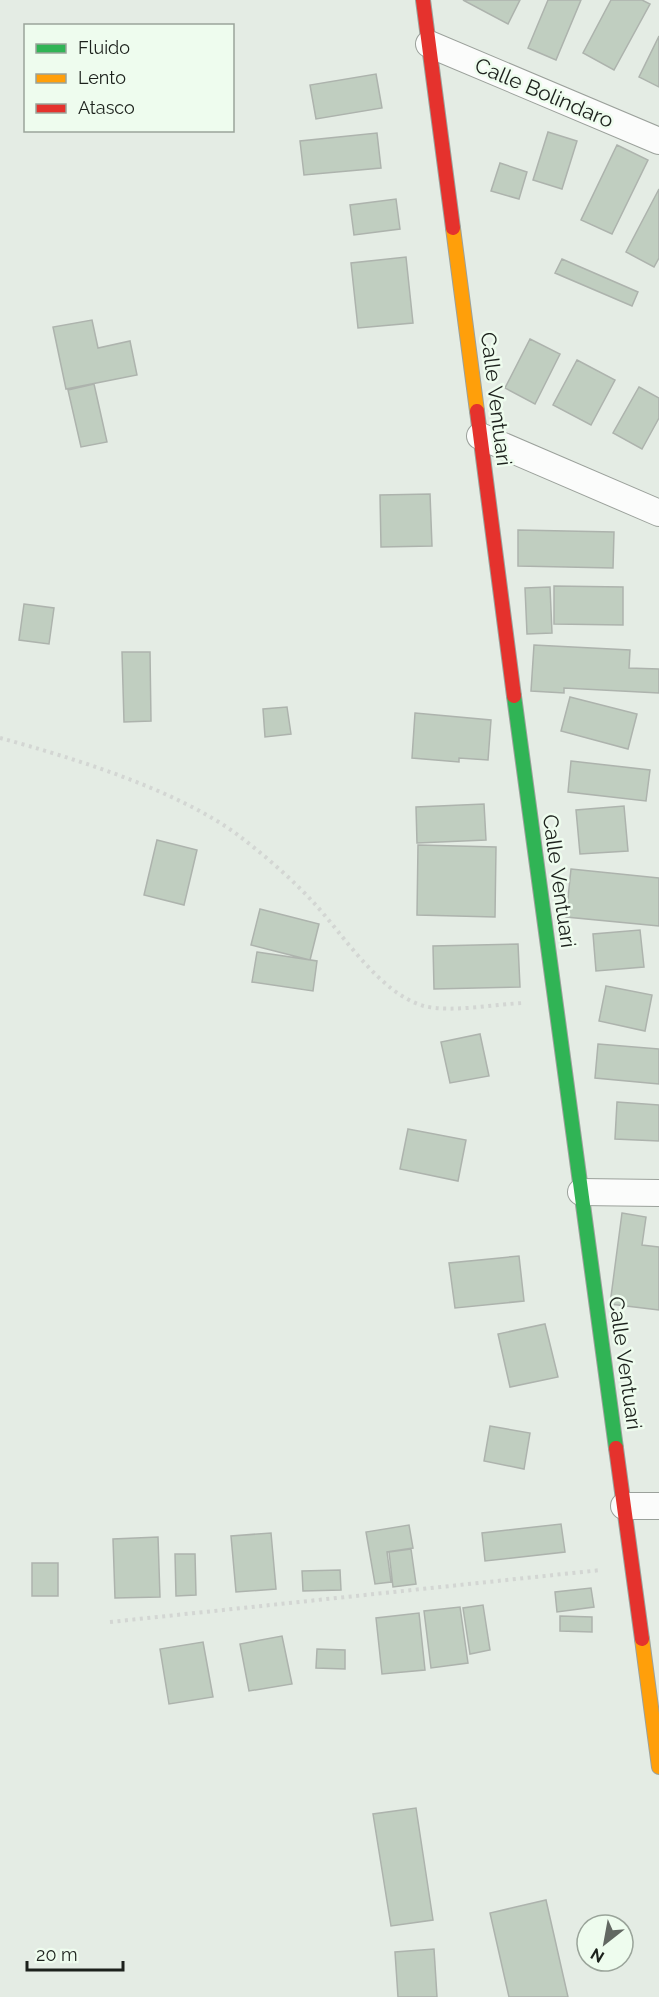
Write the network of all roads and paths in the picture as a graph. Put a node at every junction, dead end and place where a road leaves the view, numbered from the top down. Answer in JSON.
{"nodes":[{"id":1,"x":423,"y":0,"type":"edge"},
{"id":2,"x":429,"y":44,"type":"junction"},
{"id":3,"x":659,"y":141,"type":"edge"},
{"id":4,"x":480,"y":436,"type":"junction"},
{"id":5,"x":659,"y":513,"type":"edge"},
{"id":6,"x":0,"y":738,"type":"edge"},
{"id":7,"x":554,"y":1001,"type":"junction"},
{"id":8,"x":581,"y":1192,"type":"junction"},
{"id":9,"x":659,"y":1193,"type":"edge"},
{"id":10,"x":624,"y":1506,"type":"junction"},
{"id":11,"x":659,"y":1506,"type":"edge"},
{"id":12,"x":632,"y":1567,"type":"junction"},
{"id":13,"x":110,"y":1622,"type":"dead end"},
{"id":14,"x":659,"y":1767,"type":"edge"}],
"edges":[{"from":1,"to":2,"type":"street","name":"Calle Ventuari"},
{"from":2,"to":3,"type":"street","name":"Calle Bolindaro"},
{"from":2,"to":4,"type":"street","name":"Calle Ventuari"},
{"from":4,"to":5,"type":"street"},
{"from":4,"to":7,"type":"street","name":"Calle Ventuari"},
{"from":6,"to":7,"type":"path"},
{"from":7,"to":8,"type":"street","name":"Calle Ventuari"},
{"from":8,"to":9,"type":"street"},
{"from":8,"to":10,"type":"street","name":"Calle Ventuari"},
{"from":10,"to":11,"type":"street"},
{"from":10,"to":12,"type":"street","name":"Calle Ventuari"},
{"from":12,"to":13,"type":"path"},
{"from":12,"to":14,"type":"street","name":"Calle Ventuari"}]}
